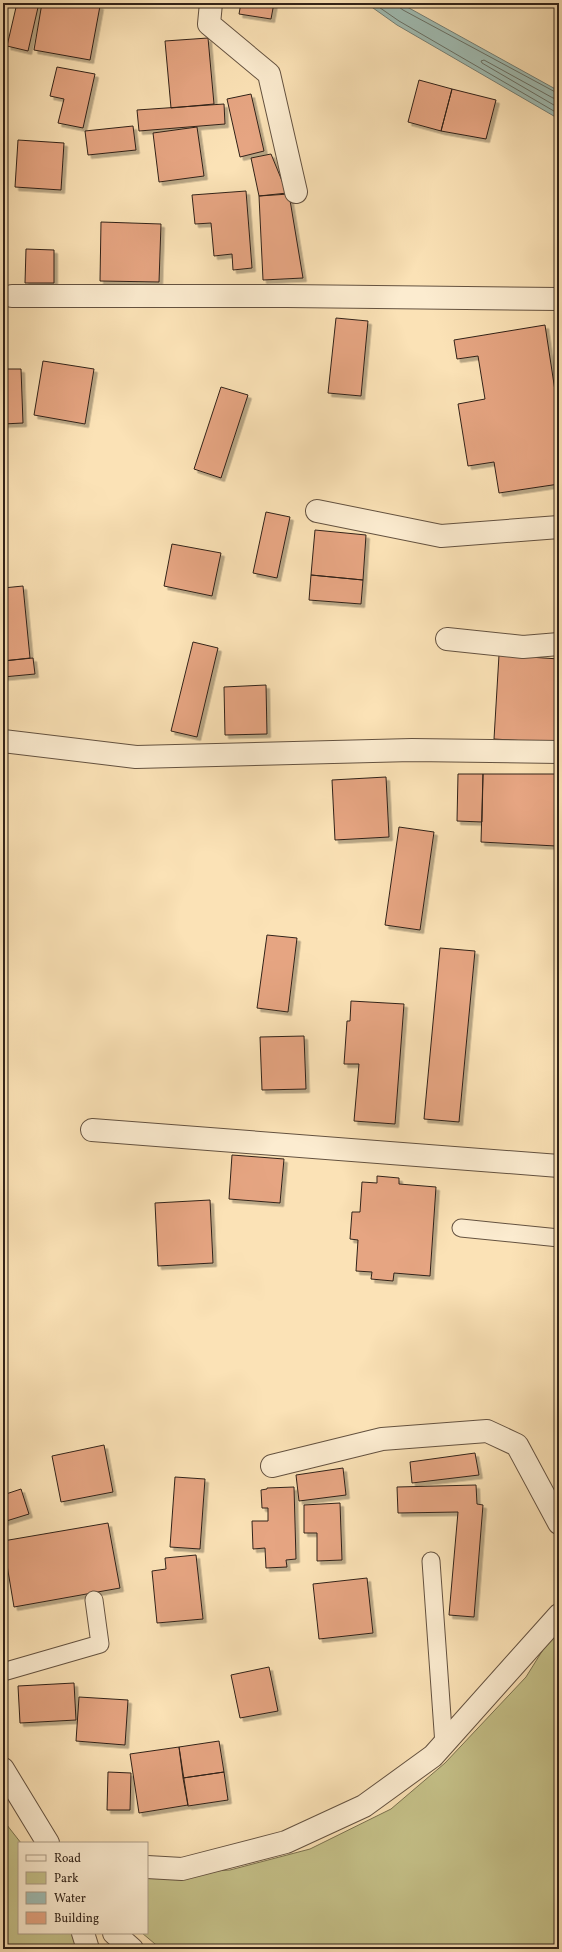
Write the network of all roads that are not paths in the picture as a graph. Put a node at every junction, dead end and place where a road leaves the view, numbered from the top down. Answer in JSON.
{"nodes":[{"id":1,"x":211,"y":3,"type":"edge"},
{"id":2,"x":296,"y":192,"type":"dead end"},
{"id":3,"x":12,"y":296,"type":"dead end"},
{"id":4,"x":559,"y":299,"type":"edge"},
{"id":5,"x":317,"y":511,"type":"dead end"},
{"id":6,"x":559,"y":527,"type":"edge"},
{"id":7,"x":447,"y":639,"type":"dead end"},
{"id":8,"x":559,"y":644,"type":"edge"},
{"id":9,"x":3,"y":741,"type":"edge"},
{"id":10,"x":559,"y":752,"type":"edge"},
{"id":11,"x":92,"y":1130,"type":"dead end"},
{"id":12,"x":559,"y":1166,"type":"edge"},
{"id":13,"x":461,"y":1228,"type":"dead end"},
{"id":14,"x":559,"y":1238,"type":"edge"},
{"id":15,"x":272,"y":1466,"type":"dead end"},
{"id":16,"x":559,"y":1523,"type":"edge"},
{"id":17,"x":431,"y":1561,"type":"dead end"},
{"id":18,"x":94,"y":1600,"type":"dead end"},
{"id":19,"x":559,"y":1615,"type":"edge"},
{"id":20,"x":3,"y":1672,"type":"edge"},
{"id":21,"x":444,"y":1745,"type":"junction"},
{"id":22,"x":3,"y":1769,"type":"edge"},
{"id":23,"x":47,"y":1842,"type":"edge"},
{"id":24,"x":148,"y":1867,"type":"edge"},
{"id":25,"x":83,"y":1934,"type":"edge"},
{"id":26,"x":115,"y":1934,"type":"edge"},
{"id":27,"x":88,"y":1949,"type":"edge"},
{"id":28,"x":132,"y":1949,"type":"edge"}],
"edges":[{"from":1,"to":2,"type":"street"},
{"from":3,"to":4,"type":"street"},
{"from":5,"to":6,"type":"street"},
{"from":7,"to":8,"type":"street"},
{"from":9,"to":10,"type":"street"},
{"from":11,"to":12,"type":"street"},
{"from":13,"to":14,"type":"lane"},
{"from":15,"to":16,"type":"street"},
{"from":17,"to":21,"type":"lane"},
{"from":18,"to":20,"type":"lane"},
{"from":19,"to":21,"type":"street"},
{"from":21,"to":24,"type":"street"},
{"from":22,"to":23,"type":"street"},
{"from":25,"to":27,"type":"street"},
{"from":26,"to":28,"type":"street"}]}
